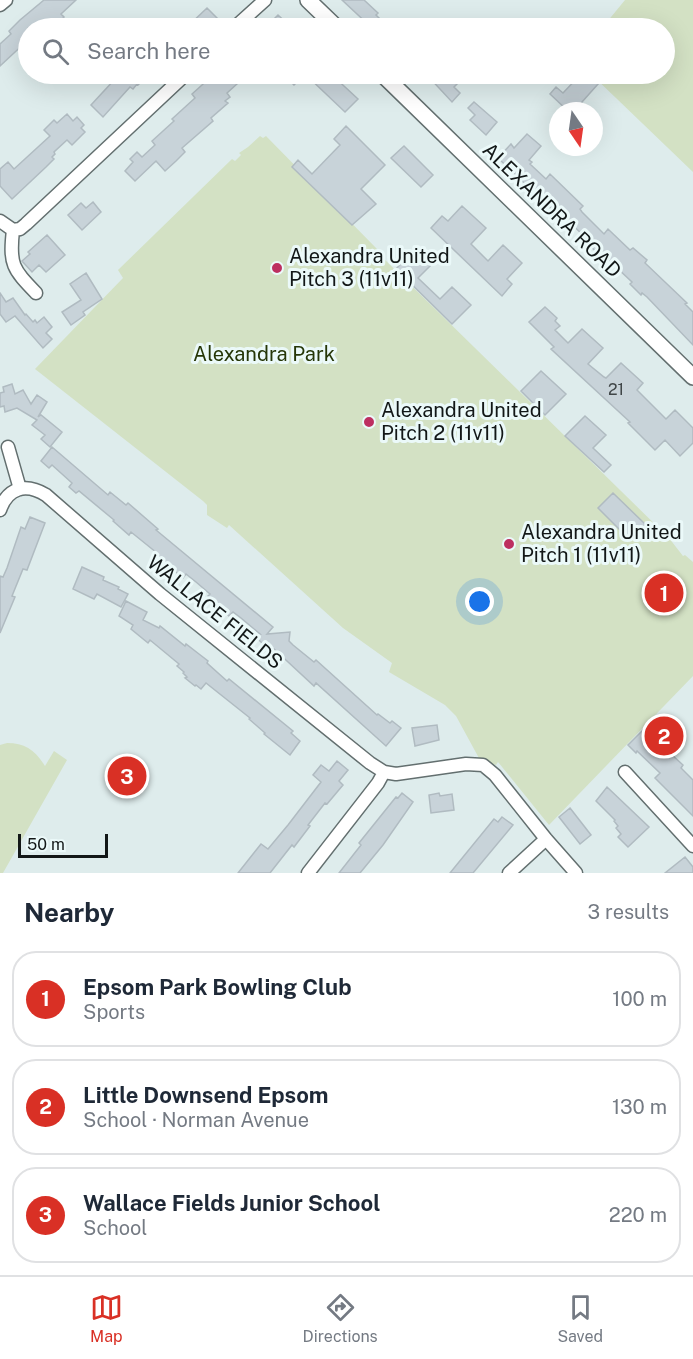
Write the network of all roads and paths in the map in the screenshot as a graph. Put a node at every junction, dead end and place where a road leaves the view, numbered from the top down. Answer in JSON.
{"nodes":[{"id":1,"x":6,"y":0,"type":"edge"},
{"id":2,"x":265,"y":0,"type":"edge"},
{"id":3,"x":308,"y":0,"type":"edge"},
{"id":4,"x":0,"y":5,"type":"edge"},
{"id":5,"x":245,"y":18,"type":"edge"},
{"id":6,"x":327,"y":18,"type":"edge"},
{"id":7,"x":175,"y":84,"type":"edge"},
{"id":8,"x":392,"y":84,"type":"edge"},
{"id":9,"x":0,"y":221,"type":"edge"},
{"id":10,"x":13,"y":230,"type":"junction"},
{"id":11,"x":36,"y":293,"type":"dead end"},
{"id":12,"x":693,"y":377,"type":"edge"},
{"id":13,"x":8,"y":447,"type":"dead end"},
{"id":14,"x":20,"y":489,"type":"junction"},
{"id":15,"x":0,"y":510,"type":"edge"},
{"id":16,"x":384,"y":772,"type":"junction"},
{"id":17,"x":625,"y":772,"type":"dead end"},
{"id":18,"x":546,"y":839,"type":"junction"},
{"id":19,"x":693,"y":846,"type":"edge"},
{"id":20,"x":308,"y":873,"type":"edge"},
{"id":21,"x":509,"y":873,"type":"edge"},
{"id":22,"x":576,"y":873,"type":"edge"}],
"edges":[{"from":1,"to":4,"type":"street"},
{"from":2,"to":5,"type":"street"},
{"from":3,"to":6,"type":"main road"},
{"from":7,"to":10,"type":"street"},
{"from":8,"to":12,"type":"main road","name":"ALEXANDRA ROAD"},
{"from":9,"to":10,"type":"street"},
{"from":10,"to":11,"type":"street"},
{"from":13,"to":14,"type":"street"},
{"from":14,"to":15,"type":"street"},
{"from":14,"to":16,"type":"street","name":"WALLACE FIELDS"},
{"from":16,"to":18,"type":"street"},
{"from":16,"to":20,"type":"street"},
{"from":17,"to":19,"type":"street"},
{"from":18,"to":21,"type":"street"},
{"from":18,"to":22,"type":"street"}]}
